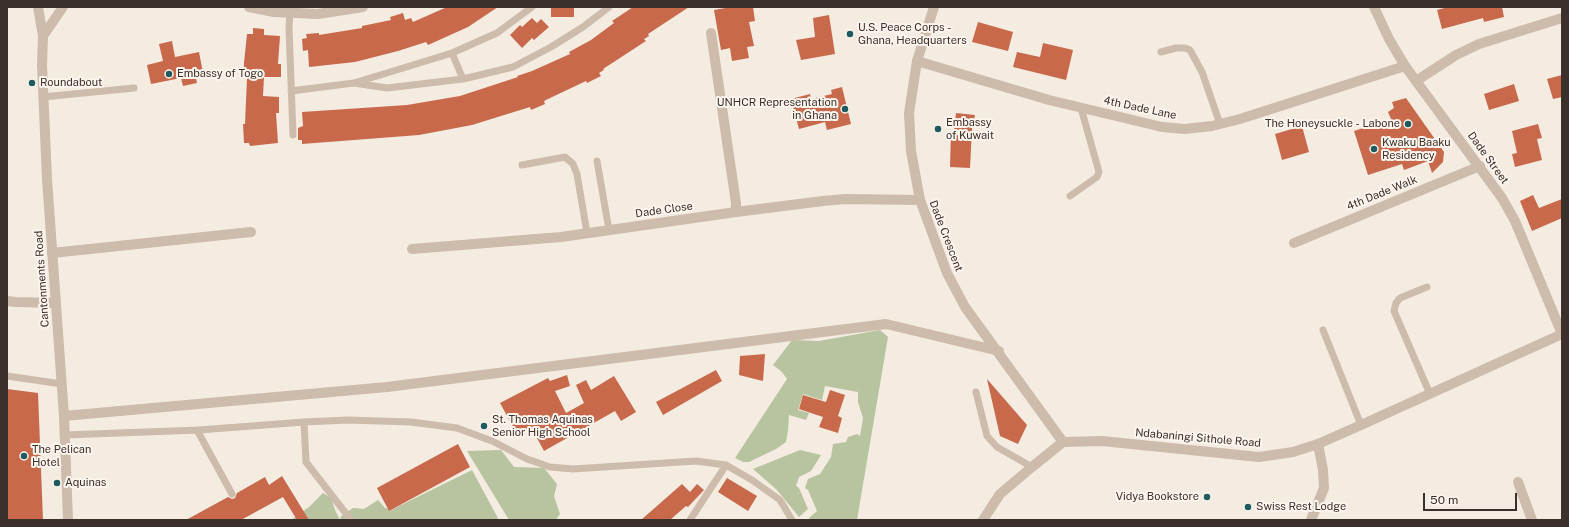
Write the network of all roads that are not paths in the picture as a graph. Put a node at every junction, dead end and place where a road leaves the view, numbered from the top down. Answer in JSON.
{"nodes":[{"id":1,"x":38,"y":7,"type":"edge"},
{"id":2,"x":63,"y":7,"type":"edge"},
{"id":3,"x":249,"y":7,"type":"edge"},
{"id":4,"x":363,"y":7,"type":"edge"},
{"id":5,"x":532,"y":7,"type":"edge"},
{"id":6,"x":609,"y":7,"type":"edge"},
{"id":7,"x":934,"y":7,"type":"edge"},
{"id":8,"x":1374,"y":7,"type":"edge"},
{"id":9,"x":275,"y":9,"type":"edge"},
{"id":10,"x":290,"y":12,"type":"junction"},
{"id":11,"x":1562,"y":18,"type":"edge"},
{"id":12,"x":711,"y":33,"type":"dead end"},
{"id":13,"x":42,"y":36,"type":"junction"},
{"id":14,"x":1161,"y":52,"type":"dead end"},
{"id":15,"x":452,"y":53,"type":"junction"},
{"id":16,"x":917,"y":61,"type":"junction"},
{"id":17,"x":1405,"y":66,"type":"junction"},
{"id":18,"x":463,"y":79,"type":"junction"},
{"id":19,"x":1416,"y":81,"type":"junction"},
{"id":20,"x":354,"y":83,"type":"junction"},
{"id":21,"x":134,"y":88,"type":"dead end"},
{"id":22,"x":291,"y":90,"type":"junction"},
{"id":23,"x":43,"y":97,"type":"junction"},
{"id":24,"x":1081,"y":108,"type":"junction"},
{"id":25,"x":1220,"y":124,"type":"junction"},
{"id":26,"x":293,"y":135,"type":"dead end"},
{"id":27,"x":597,"y":161,"type":"dead end"},
{"id":28,"x":522,"y":166,"type":"dead end"},
{"id":29,"x":1480,"y":166,"type":"junction"},
{"id":30,"x":1070,"y":196,"type":"dead end"},
{"id":31,"x":920,"y":200,"type":"junction"},
{"id":32,"x":736,"y":212,"type":"junction"},
{"id":33,"x":609,"y":230,"type":"junction"},
{"id":34,"x":251,"y":232,"type":"dead end"},
{"id":35,"x":587,"y":233,"type":"junction"},
{"id":36,"x":1294,"y":243,"type":"dead end"},
{"id":37,"x":412,"y":249,"type":"dead end"},
{"id":38,"x":52,"y":253,"type":"junction"},
{"id":39,"x":1427,"y":287,"type":"dead end"},
{"id":40,"x":7,"y":301,"type":"edge"},
{"id":41,"x":56,"y":303,"type":"junction"},
{"id":42,"x":1323,"y":330,"type":"dead end"},
{"id":43,"x":1562,"y":334,"type":"edge"},
{"id":44,"x":998,"y":351,"type":"junction"},
{"id":45,"x":7,"y":376,"type":"edge"},
{"id":46,"x":62,"y":384,"type":"junction"},
{"id":47,"x":976,"y":392,"type":"dead end"},
{"id":48,"x":1430,"y":394,"type":"junction"},
{"id":49,"x":64,"y":416,"type":"junction"},
{"id":50,"x":304,"y":422,"type":"junction"},
{"id":51,"x":1361,"y":425,"type":"junction"},
{"id":52,"x":197,"y":430,"type":"junction"},
{"id":53,"x":65,"y":435,"type":"junction"},
{"id":54,"x":1064,"y":442,"type":"junction"},
{"id":55,"x":1318,"y":444,"type":"junction"},
{"id":56,"x":726,"y":465,"type":"junction"},
{"id":57,"x":1032,"y":467,"type":"junction"},
{"id":58,"x":1518,"y":482,"type":"dead end"},
{"id":59,"x":232,"y":494,"type":"dead end"},
{"id":60,"x":68,"y":520,"type":"edge"},
{"id":61,"x":351,"y":520,"type":"edge"},
{"id":62,"x":690,"y":520,"type":"edge"},
{"id":63,"x":792,"y":520,"type":"edge"},
{"id":64,"x":983,"y":520,"type":"edge"},
{"id":65,"x":1311,"y":520,"type":"edge"},
{"id":66,"x":1532,"y":520,"type":"edge"}],
"edges":[{"from":1,"to":13,"type":"street","name":"Cantonments Road"},
{"from":2,"to":13,"type":"street"},
{"from":3,"to":9,"type":"street"},
{"from":4,"to":10,"type":"street"},
{"from":5,"to":15,"type":"lane"},
{"from":6,"to":18,"type":"lane"},
{"from":7,"to":16,"type":"street","name":"Dade Crescent"},
{"from":8,"to":17,"type":"street","name":"Dade Street"},
{"from":9,"to":10,"type":"street"},
{"from":10,"to":22,"type":"lane"},
{"from":11,"to":19,"type":"street"},
{"from":12,"to":32,"type":"street"},
{"from":13,"to":23,"type":"street","name":"Cantonments Road"},
{"from":14,"to":25,"type":"lane"},
{"from":15,"to":18,"type":"lane"},
{"from":15,"to":20,"type":"lane"},
{"from":16,"to":24,"type":"street","name":"4th Dade Lane"},
{"from":16,"to":31,"type":"street","name":"Dade Crescent"},
{"from":17,"to":19,"type":"street","name":"Dade Street"},
{"from":17,"to":25,"type":"street","name":"4th Dade Lane"},
{"from":18,"to":20,"type":"lane"},
{"from":19,"to":29,"type":"street","name":"Dade Street"},
{"from":20,"to":22,"type":"lane"},
{"from":21,"to":23,"type":"lane"},
{"from":22,"to":26,"type":"lane"},
{"from":23,"to":38,"type":"street","name":"Cantonments Road"},
{"from":24,"to":25,"type":"street","name":"4th Dade Lane"},
{"from":24,"to":30,"type":"lane"},
{"from":27,"to":33,"type":"lane"},
{"from":28,"to":35,"type":"lane"},
{"from":29,"to":36,"type":"street","name":"4th Dade Walk"},
{"from":29,"to":43,"type":"street","name":"Dade Street"},
{"from":31,"to":32,"type":"street","name":"Dade Close"},
{"from":31,"to":44,"type":"street","name":"Dade Crescent"},
{"from":32,"to":33,"type":"street","name":"Dade Close"},
{"from":33,"to":35,"type":"street","name":"Dade Close"},
{"from":34,"to":38,"type":"street"},
{"from":35,"to":37,"type":"street","name":"Dade Close"},
{"from":38,"to":41,"type":"street","name":"Cantonments Road"},
{"from":39,"to":48,"type":"lane"},
{"from":40,"to":41,"type":"street"},
{"from":41,"to":46,"type":"street","name":"Cantonments Road"},
{"from":42,"to":51,"type":"lane"},
{"from":43,"to":48,"type":"street","name":"Ndabaningi Sithole Road"},
{"from":44,"to":49,"type":"street"},
{"from":44,"to":54,"type":"street","name":"Dade Crescent"},
{"from":45,"to":46,"type":"lane"},
{"from":46,"to":49,"type":"street","name":"Cantonments Road"},
{"from":47,"to":57,"type":"lane"},
{"from":48,"to":51,"type":"street","name":"Ndabaningi Sithole Road"},
{"from":49,"to":53,"type":"street","name":"Cantonments Road"},
{"from":50,"to":52,"type":"lane"},
{"from":50,"to":56,"type":"lane"},
{"from":50,"to":61,"type":"lane"},
{"from":51,"to":55,"type":"street","name":"Ndabaningi Sithole Road"},
{"from":52,"to":53,"type":"lane"},
{"from":52,"to":59,"type":"lane"},
{"from":53,"to":60,"type":"street","name":"Cantonments Road"},
{"from":54,"to":55,"type":"street","name":"Ndabaningi Sithole Road"},
{"from":54,"to":57,"type":"street"},
{"from":55,"to":65,"type":"street"},
{"from":56,"to":62,"type":"lane"},
{"from":56,"to":63,"type":"lane"},
{"from":57,"to":64,"type":"street"},
{"from":58,"to":66,"type":"street"}]}
